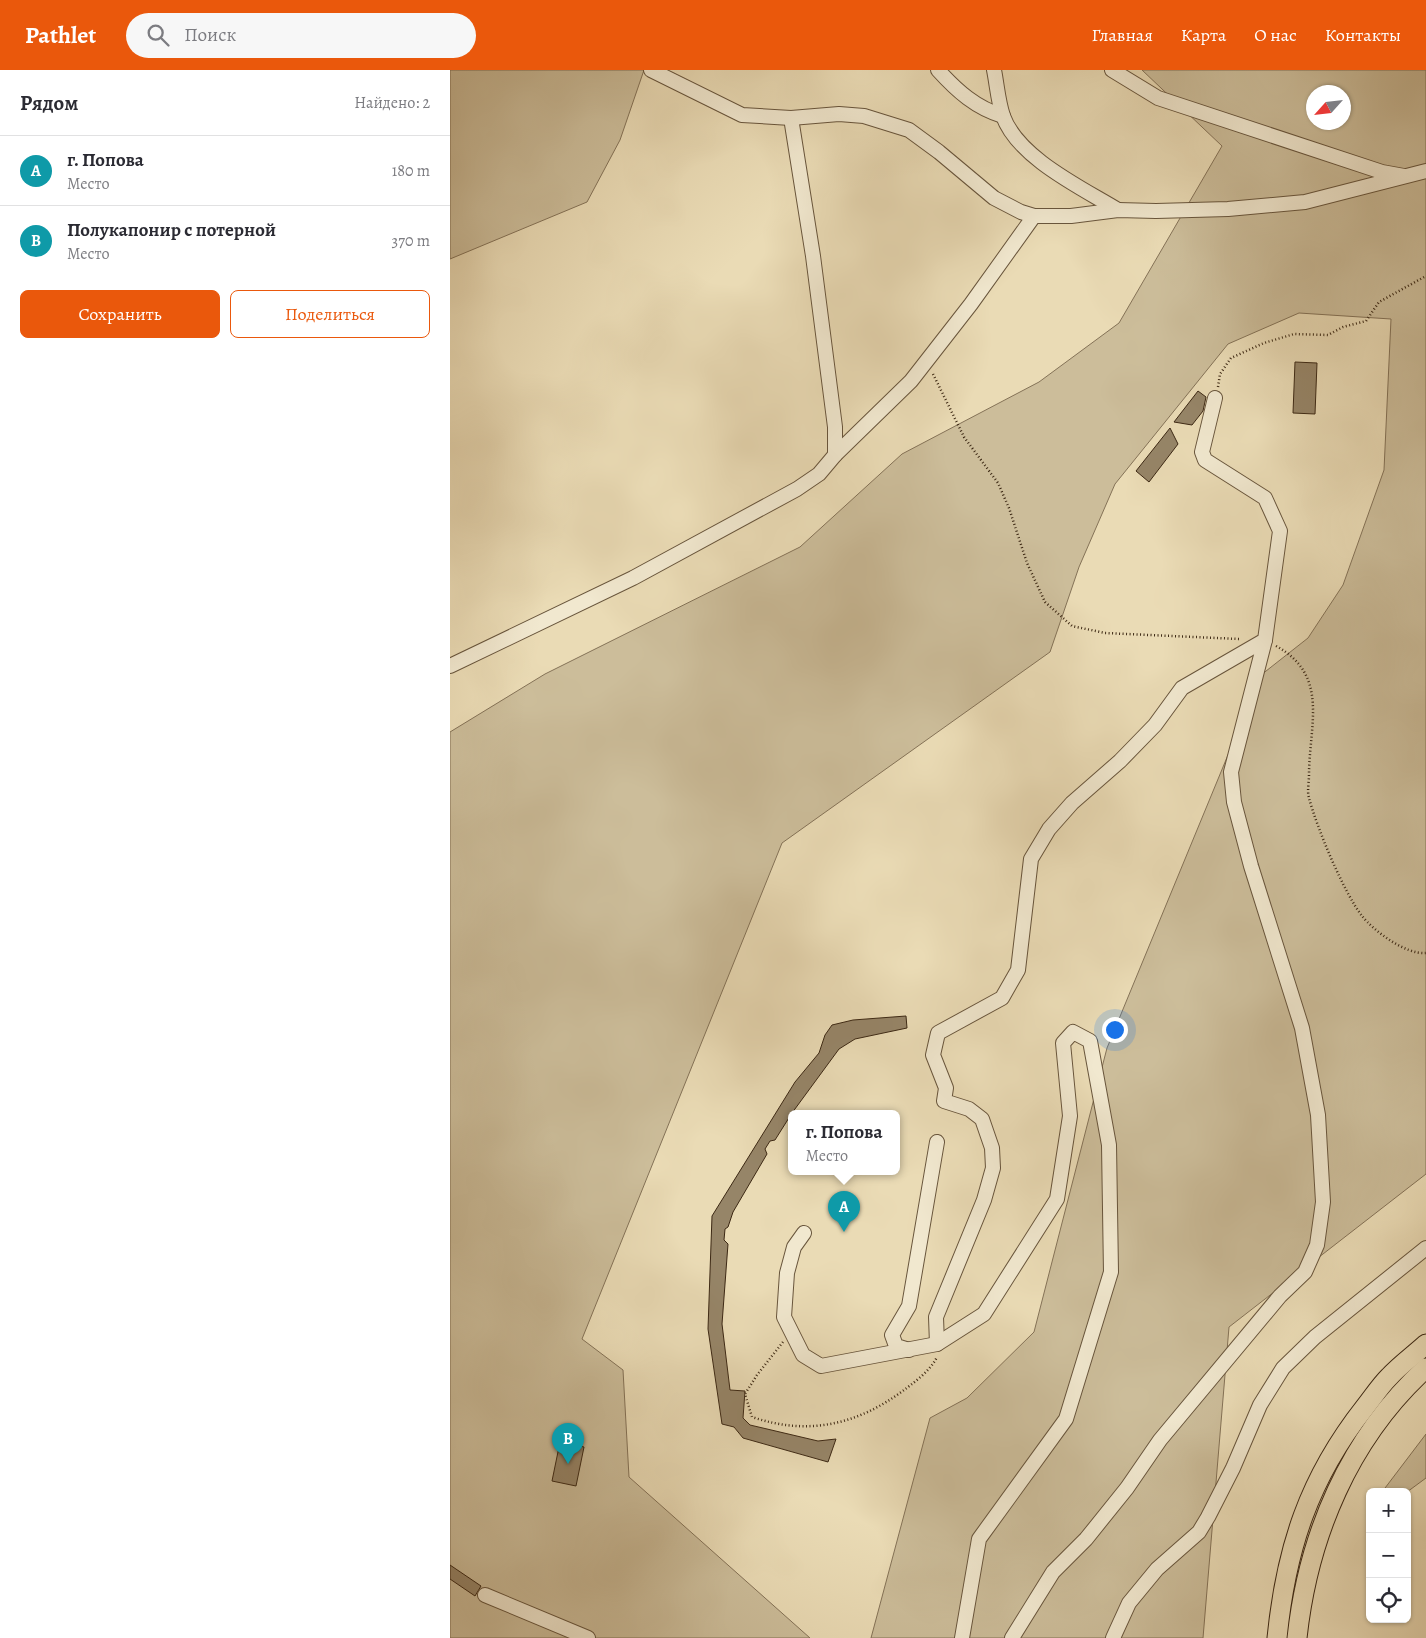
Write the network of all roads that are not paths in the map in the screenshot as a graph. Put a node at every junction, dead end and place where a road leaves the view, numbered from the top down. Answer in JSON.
{"nodes":[{"id":1,"x":651,"y":70,"type":"edge"},
{"id":2,"x":938,"y":70,"type":"edge"},
{"id":3,"x":994,"y":70,"type":"edge"},
{"id":4,"x":1112,"y":70,"type":"edge"},
{"id":5,"x":1003,"y":116,"type":"junction"},
{"id":6,"x":791,"y":118,"type":"junction"},
{"id":7,"x":1426,"y":171,"type":"edge"},
{"id":8,"x":1408,"y":177,"type":"junction"},
{"id":9,"x":1118,"y":210,"type":"junction"},
{"id":10,"x":1034,"y":216,"type":"junction"},
{"id":11,"x":1215,"y":398,"type":"road end"},
{"id":12,"x":835,"y":455,"type":"junction"},
{"id":13,"x":1265,"y":640,"type":"junction"},
{"id":14,"x":450,"y":666,"type":"edge"},
{"id":15,"x":937,"y":1142,"type":"dead end"},
{"id":16,"x":804,"y":1233,"type":"dead end"},
{"id":17,"x":1426,"y":1248,"type":"edge"},
{"id":18,"x":937,"y":1344,"type":"junction"},
{"id":19,"x":1426,"y":1344,"type":"edge"},
{"id":20,"x":909,"y":1350,"type":"junction"},
{"id":21,"x":1426,"y":1368,"type":"edge"},
{"id":22,"x":485,"y":1595,"type":"dead end"},
{"id":23,"x":588,"y":1638,"type":"edge"},
{"id":24,"x":962,"y":1638,"type":"edge"},
{"id":25,"x":1012,"y":1638,"type":"edge"},
{"id":26,"x":1113,"y":1638,"type":"edge"},
{"id":27,"x":1277,"y":1638,"type":"edge"},
{"id":28,"x":1297,"y":1638,"type":"edge"}],
"edges":[{"from":1,"to":6,"type":"street"},
{"from":2,"to":5,"type":"street"},
{"from":3,"to":5,"type":"street"},
{"from":4,"to":8,"type":"street"},
{"from":5,"to":9,"type":"street"},
{"from":6,"to":10,"type":"street"},
{"from":6,"to":12,"type":"street"},
{"from":7,"to":8,"type":"street"},
{"from":8,"to":9,"type":"street"},
{"from":9,"to":10,"type":"street"},
{"from":10,"to":12,"type":"street"},
{"from":11,"to":13,"type":"street"},
{"from":12,"to":14,"type":"street"},
{"from":13,"to":18,"type":"street"},
{"from":13,"to":25,"type":"street"},
{"from":15,"to":20,"type":"street"},
{"from":16,"to":20,"type":"street"},
{"from":17,"to":26,"type":"street"},
{"from":18,"to":20,"type":"street"},
{"from":18,"to":24,"type":"street"},
{"from":19,"to":27,"type":"highway"},
{"from":21,"to":28,"type":"highway"},
{"from":22,"to":23,"type":"street"}]}
